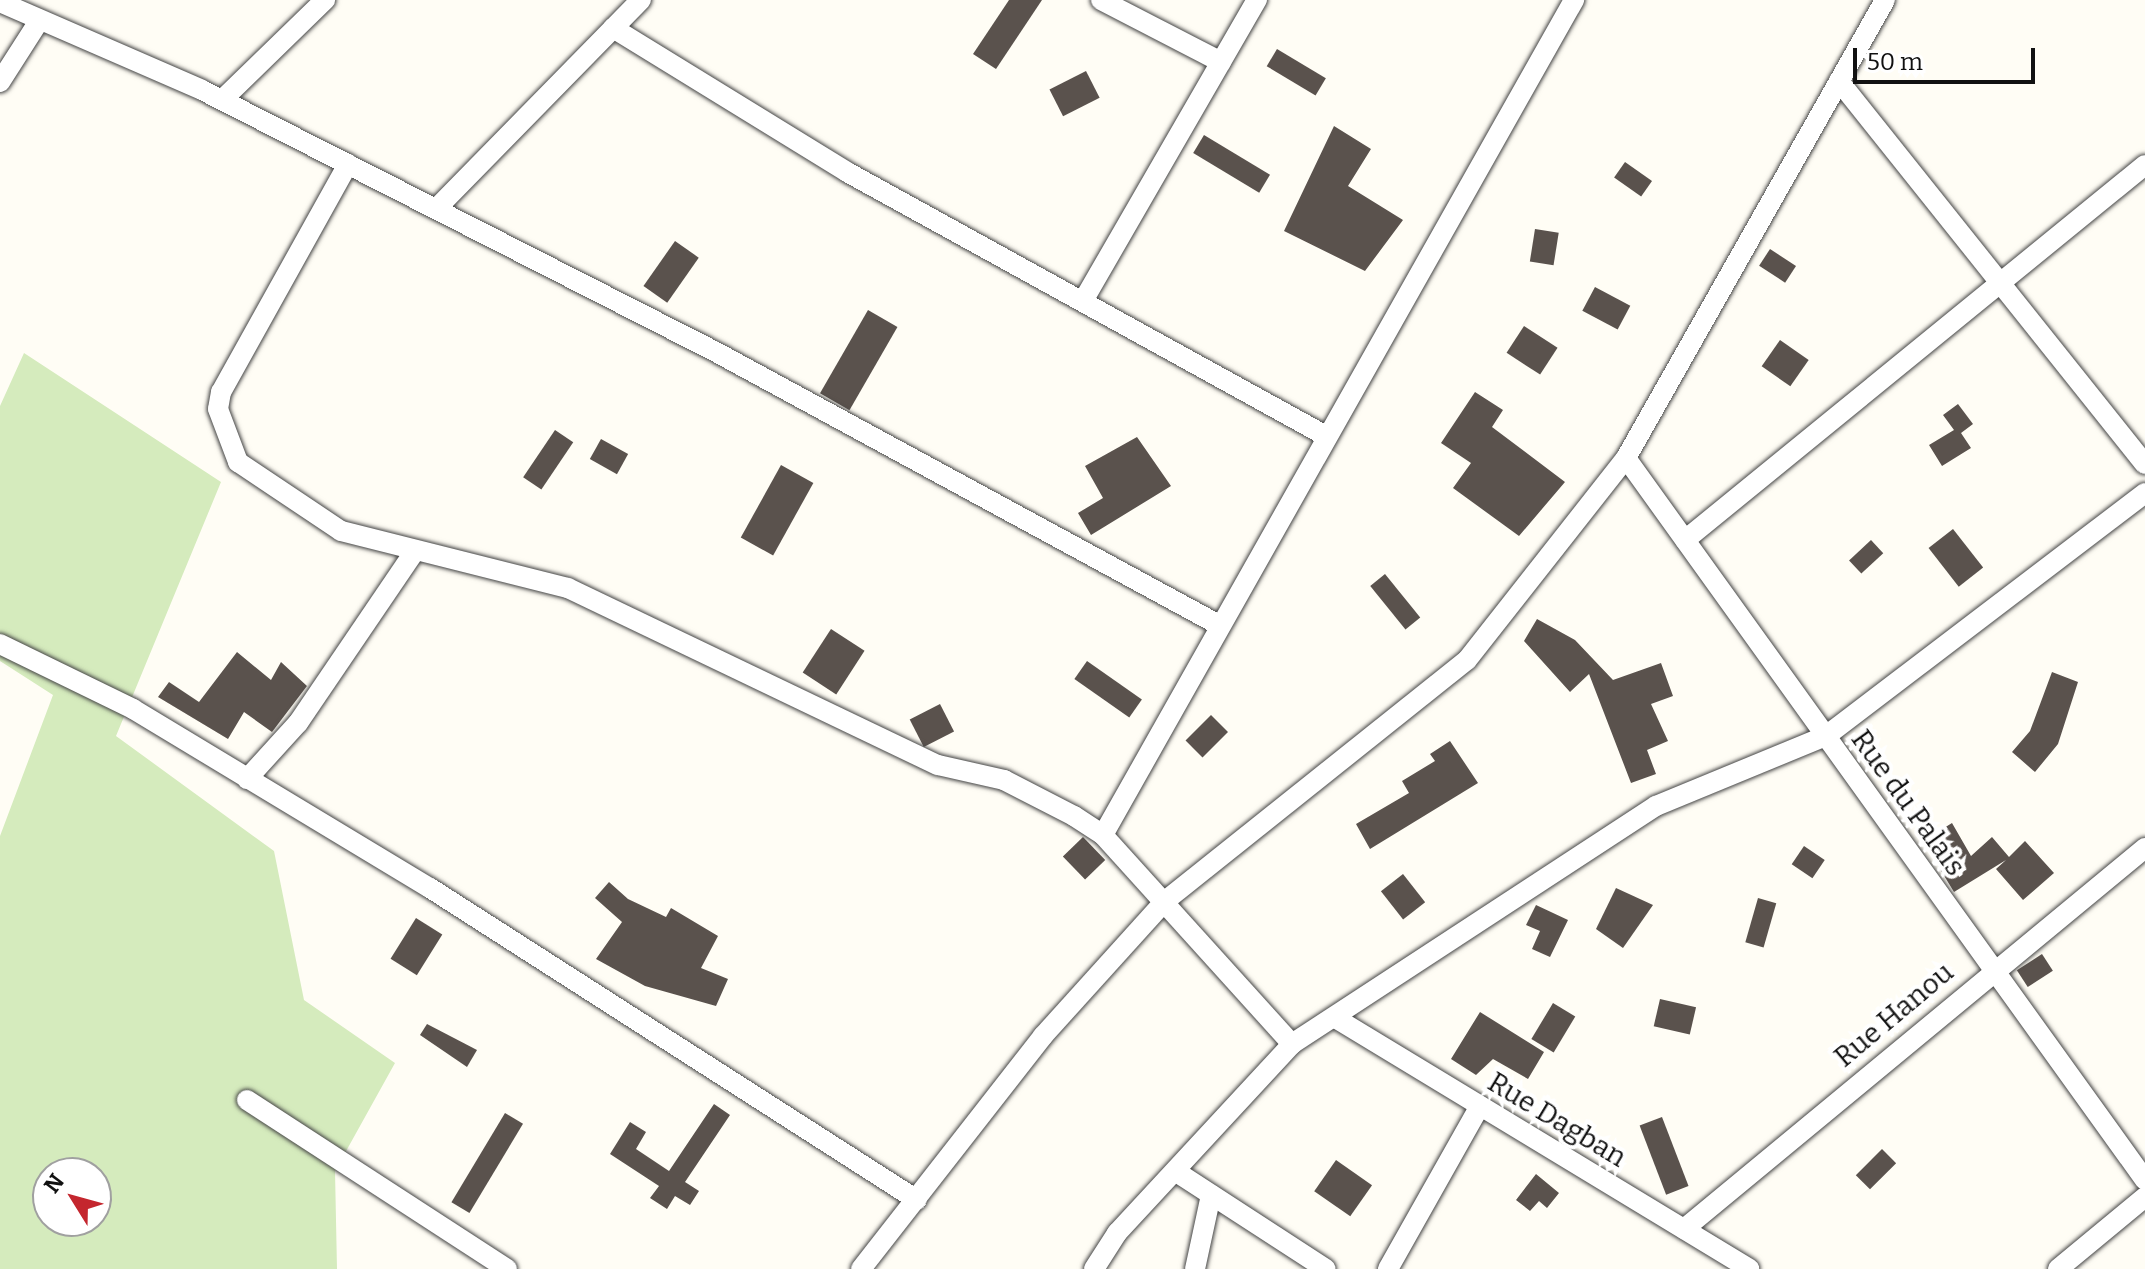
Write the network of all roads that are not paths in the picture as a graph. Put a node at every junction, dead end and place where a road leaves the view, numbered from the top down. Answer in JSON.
{"nodes":[{"id":1,"x":325,"y":0,"type":"edge"},
{"id":2,"x":641,"y":0,"type":"edge"},
{"id":3,"x":1101,"y":0,"type":"edge"},
{"id":4,"x":1257,"y":0,"type":"edge"},
{"id":5,"x":1574,"y":0,"type":"edge"},
{"id":6,"x":1885,"y":0,"type":"edge"},
{"id":7,"x":0,"y":2,"type":"edge"},
{"id":8,"x":39,"y":21,"type":"junction"},
{"id":9,"x":613,"y":28,"type":"junction"},
{"id":10,"x":1221,"y":62,"type":"junction"},
{"id":11,"x":1839,"y":81,"type":"junction"},
{"id":12,"x":0,"y":82,"type":"edge"},
{"id":13,"x":222,"y":100,"type":"junction"},
{"id":14,"x":348,"y":164,"type":"junction"},
{"id":15,"x":2145,"y":165,"type":"edge"},
{"id":16,"x":436,"y":209,"type":"junction"},
{"id":17,"x":2002,"y":282,"type":"junction"},
{"id":18,"x":1083,"y":301,"type":"junction"},
{"id":19,"x":1326,"y":436,"type":"junction"},
{"id":20,"x":1626,"y":458,"type":"junction"},
{"id":21,"x":2145,"y":464,"type":"edge"},
{"id":22,"x":2145,"y":493,"type":"edge"},
{"id":23,"x":1685,"y":540,"type":"junction"},
{"id":24,"x":415,"y":551,"type":"junction"},
{"id":25,"x":1219,"y":625,"type":"junction"},
{"id":26,"x":0,"y":644,"type":"edge"},
{"id":27,"x":1826,"y":736,"type":"junction"},
{"id":28,"x":247,"y":779,"type":"junction"},
{"id":29,"x":1103,"y":835,"type":"junction"},
{"id":30,"x":2145,"y":848,"type":"edge"},
{"id":31,"x":1165,"y":901,"type":"junction"},
{"id":32,"x":1993,"y":968,"type":"junction"},
{"id":33,"x":1337,"y":1019,"type":"junction"},
{"id":34,"x":1292,"y":1044,"type":"junction"},
{"id":35,"x":247,"y":1100,"type":"dead end"},
{"id":36,"x":1480,"y":1106,"type":"junction"},
{"id":37,"x":1178,"y":1173,"type":"junction"},
{"id":38,"x":2145,"y":1180,"type":"edge"},
{"id":39,"x":1211,"y":1195,"type":"junction"},
{"id":40,"x":2145,"y":1197,"type":"edge"},
{"id":41,"x":917,"y":1200,"type":"junction"},
{"id":42,"x":1684,"y":1229,"type":"junction"},
{"id":43,"x":507,"y":1269,"type":"edge"},
{"id":44,"x":861,"y":1269,"type":"edge"},
{"id":45,"x":1094,"y":1269,"type":"edge"},
{"id":46,"x":1195,"y":1269,"type":"edge"},
{"id":47,"x":1326,"y":1269,"type":"edge"},
{"id":48,"x":1388,"y":1269,"type":"edge"},
{"id":49,"x":1749,"y":1269,"type":"edge"},
{"id":50,"x":2058,"y":1269,"type":"edge"}],
"edges":[{"from":1,"to":13,"type":"street"},
{"from":2,"to":9,"type":"street"},
{"from":3,"to":10,"type":"street"},
{"from":4,"to":10,"type":"street"},
{"from":5,"to":19,"type":"street"},
{"from":6,"to":11,"type":"street"},
{"from":7,"to":8,"type":"street"},
{"from":8,"to":12,"type":"street"},
{"from":8,"to":13,"type":"street"},
{"from":9,"to":16,"type":"street"},
{"from":9,"to":18,"type":"street"},
{"from":10,"to":18,"type":"street"},
{"from":11,"to":17,"type":"street"},
{"from":11,"to":20,"type":"street"},
{"from":13,"to":14,"type":"street"},
{"from":14,"to":16,"type":"street"},
{"from":14,"to":24,"type":"street"},
{"from":15,"to":17,"type":"street"},
{"from":16,"to":25,"type":"street"},
{"from":17,"to":21,"type":"street"},
{"from":17,"to":23,"type":"street"},
{"from":18,"to":19,"type":"street"},
{"from":19,"to":25,"type":"street"},
{"from":20,"to":23,"type":"street","name":"Rue du Palais"},
{"from":20,"to":31,"type":"street"},
{"from":22,"to":27,"type":"street"},
{"from":23,"to":27,"type":"street","name":"Rue du Palais"},
{"from":24,"to":28,"type":"street"},
{"from":24,"to":29,"type":"street"},
{"from":25,"to":29,"type":"street"},
{"from":26,"to":28,"type":"street"},
{"from":27,"to":32,"type":"street","name":"Rue du Palais"},
{"from":27,"to":33,"type":"street"},
{"from":28,"to":41,"type":"street"},
{"from":29,"to":31,"type":"street"},
{"from":30,"to":32,"type":"street","name":"Rue Hanou"},
{"from":31,"to":34,"type":"street"},
{"from":31,"to":41,"type":"street"},
{"from":32,"to":38,"type":"street","name":"Rue du Palais"},
{"from":32,"to":42,"type":"street","name":"Rue Hanou"},
{"from":33,"to":34,"type":"street"},
{"from":33,"to":36,"type":"street","name":"Rue Dagban"},
{"from":34,"to":37,"type":"street"},
{"from":35,"to":43,"type":"street"},
{"from":36,"to":42,"type":"street","name":"Rue Dagban"},
{"from":36,"to":48,"type":"street"},
{"from":37,"to":39,"type":"street"},
{"from":37,"to":45,"type":"street"},
{"from":39,"to":46,"type":"street"},
{"from":39,"to":47,"type":"street"},
{"from":40,"to":50,"type":"street"},
{"from":41,"to":44,"type":"street"},
{"from":42,"to":49,"type":"street","name":"Rue Dagban"}]}
